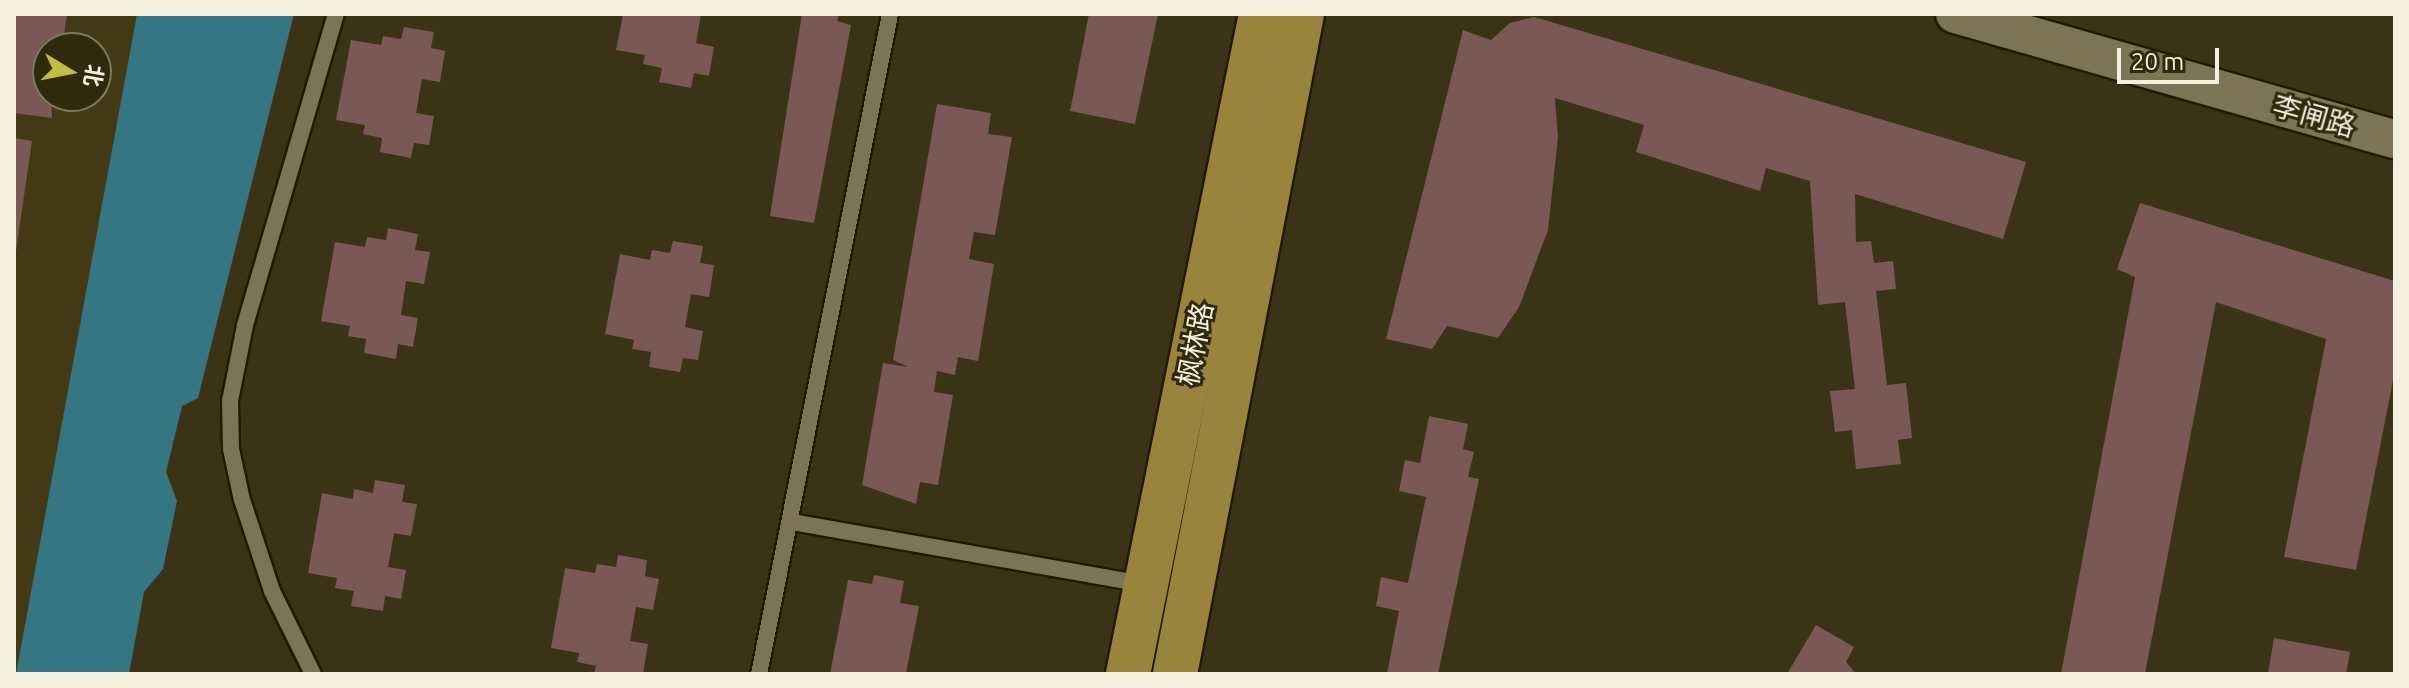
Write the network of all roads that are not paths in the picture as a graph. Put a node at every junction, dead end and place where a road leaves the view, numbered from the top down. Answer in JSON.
{"nodes":[{"id":1,"x":336,"y":14,"type":"edge"},
{"id":2,"x":890,"y":14,"type":"edge"},
{"id":3,"x":1261,"y":14,"type":"edge"},
{"id":4,"x":1302,"y":14,"type":"edge"},
{"id":5,"x":1955,"y":14,"type":"edge"},
{"id":6,"x":2395,"y":139,"type":"edge"},
{"id":7,"x":792,"y":522,"type":"junction"},
{"id":8,"x":1146,"y":584,"type":"junction"},
{"id":9,"x":313,"y":674,"type":"edge"},
{"id":10,"x":759,"y":674,"type":"edge"},
{"id":11,"x":1128,"y":674,"type":"edge"},
{"id":12,"x":1175,"y":674,"type":"edge"}],
"edges":[{"from":1,"to":9,"type":"lane"},
{"from":2,"to":7,"type":"lane"},
{"from":3,"to":8,"type":"main road","name":"枫林路"},
{"from":4,"to":12,"type":"main road","name":"枫林路"},
{"from":5,"to":6,"type":"street","name":"李闸路"},
{"from":7,"to":8,"type":"lane"},
{"from":7,"to":10,"type":"lane"},
{"from":8,"to":11,"type":"main road","name":"枫林路"}]}
